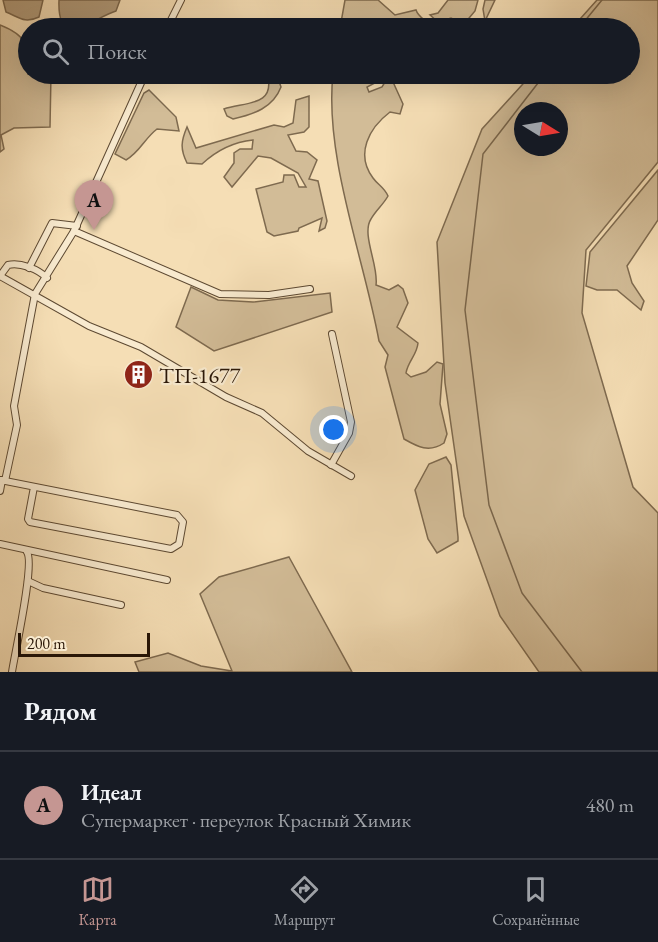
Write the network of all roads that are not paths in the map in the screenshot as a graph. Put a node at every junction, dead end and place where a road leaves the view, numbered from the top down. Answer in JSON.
{"nodes":[{"id":1,"x":181,"y":0,"type":"edge"},
{"id":2,"x":172,"y":18,"type":"edge"},
{"id":3,"x":141,"y":84,"type":"edge"},
{"id":4,"x":75,"y":229,"type":"junction"},
{"id":5,"x":29,"y":268,"type":"junction"},
{"id":6,"x":0,"y":276,"type":"edge"},
{"id":7,"x":47,"y":278,"type":"junction"},
{"id":8,"x":310,"y":289,"type":"dead end"},
{"id":9,"x":34,"y":294,"type":"junction"},
{"id":10,"x":332,"y":334,"type":"dead end"},
{"id":11,"x":331,"y":465,"type":"junction"},
{"id":12,"x":351,"y":476,"type":"dead end"},
{"id":13,"x":2,"y":480,"type":"edge"},
{"id":14,"x":34,"y":487,"type":"junction"},
{"id":15,"x":0,"y":491,"type":"edge"},
{"id":16,"x":0,"y":544,"type":"edge"},
{"id":17,"x":27,"y":552,"type":"junction"},
{"id":18,"x":167,"y":579,"type":"dead end"},
{"id":19,"x":28,"y":581,"type":"junction"},
{"id":20,"x":122,"y":605,"type":"dead end"},
{"id":21,"x":12,"y":672,"type":"edge"}],
"edges":[{"from":1,"to":2,"type":"street"},
{"from":3,"to":4,"type":"street"},
{"from":4,"to":5,"type":"street"},
{"from":4,"to":7,"type":"street"},
{"from":4,"to":8,"type":"street"},
{"from":5,"to":6,"type":"street"},
{"from":5,"to":7,"type":"street"},
{"from":6,"to":9,"type":"street"},
{"from":7,"to":9,"type":"street"},
{"from":9,"to":11,"type":"street"},
{"from":9,"to":13,"type":"street"},
{"from":10,"to":11,"type":"street"},
{"from":11,"to":12,"type":"street"},
{"from":13,"to":14,"type":"street"},
{"from":13,"to":15,"type":"street"},
{"from":14,"to":14,"type":"street"},
{"from":16,"to":17,"type":"street"},
{"from":17,"to":18,"type":"street"},
{"from":17,"to":19,"type":"street"},
{"from":19,"to":20,"type":"street"},
{"from":19,"to":21,"type":"street"}]}
